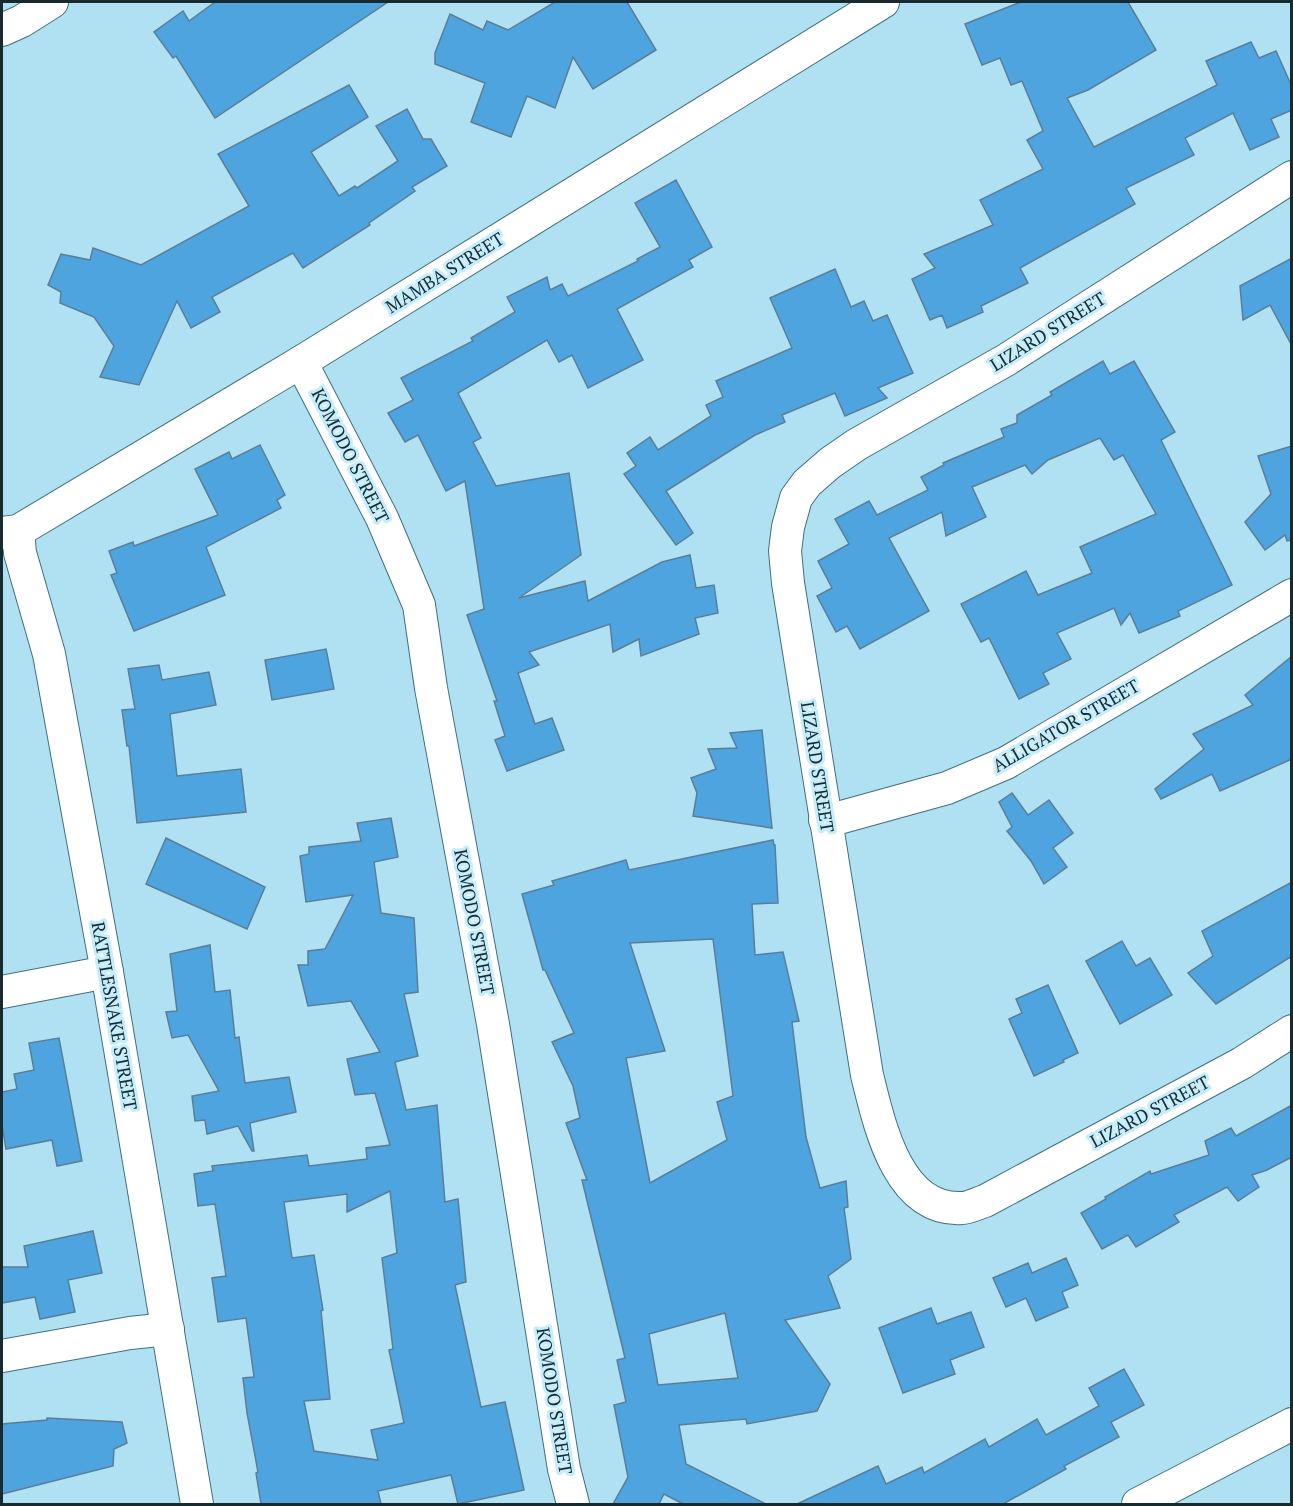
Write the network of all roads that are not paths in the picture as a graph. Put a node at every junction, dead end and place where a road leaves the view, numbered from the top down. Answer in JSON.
{"nodes":[{"id":1,"x":52,"y":2,"type":"edge"},
{"id":2,"x":883,"y":2,"type":"edge"},
{"id":3,"x":2,"y":30,"type":"edge"},
{"id":4,"x":1292,"y":177,"type":"edge"},
{"id":5,"x":301,"y":362,"type":"junction"},
{"id":6,"x":10,"y":532,"type":"edge"},
{"id":7,"x":1292,"y":595,"type":"edge"},
{"id":8,"x":825,"y":820,"type":"junction"},
{"id":9,"x":107,"y":972,"type":"junction"},
{"id":10,"x":2,"y":992,"type":"edge"},
{"id":11,"x":1292,"y":1031,"type":"edge"},
{"id":12,"x":168,"y":1329,"type":"junction"},
{"id":13,"x":2,"y":1356,"type":"edge"},
{"id":14,"x":1292,"y":1424,"type":"edge"},
{"id":15,"x":197,"y":1504,"type":"edge"},
{"id":16,"x":573,"y":1504,"type":"edge"},
{"id":17,"x":1138,"y":1504,"type":"edge"}],
"edges":[{"from":1,"to":3,"type":"street"},
{"from":2,"to":5,"type":"street","name":"MAMBA STREET"},
{"from":4,"to":8,"type":"street","name":"LIZARD STREET"},
{"from":5,"to":6,"type":"street","name":"MAMBA STREET"},
{"from":5,"to":16,"type":"street","name":"KOMODO STREET"},
{"from":6,"to":9,"type":"street","name":"RATTLESNAKE STREET"},
{"from":7,"to":8,"type":"street","name":"ALLIGATOR STREET"},
{"from":8,"to":11,"type":"street","name":"LIZARD STREET"},
{"from":9,"to":10,"type":"street"},
{"from":9,"to":12,"type":"street","name":"RATTLESNAKE STREET"},
{"from":12,"to":13,"type":"street"},
{"from":12,"to":15,"type":"street","name":"RATTLESNAKE STREET"},
{"from":14,"to":17,"type":"street"}]}
